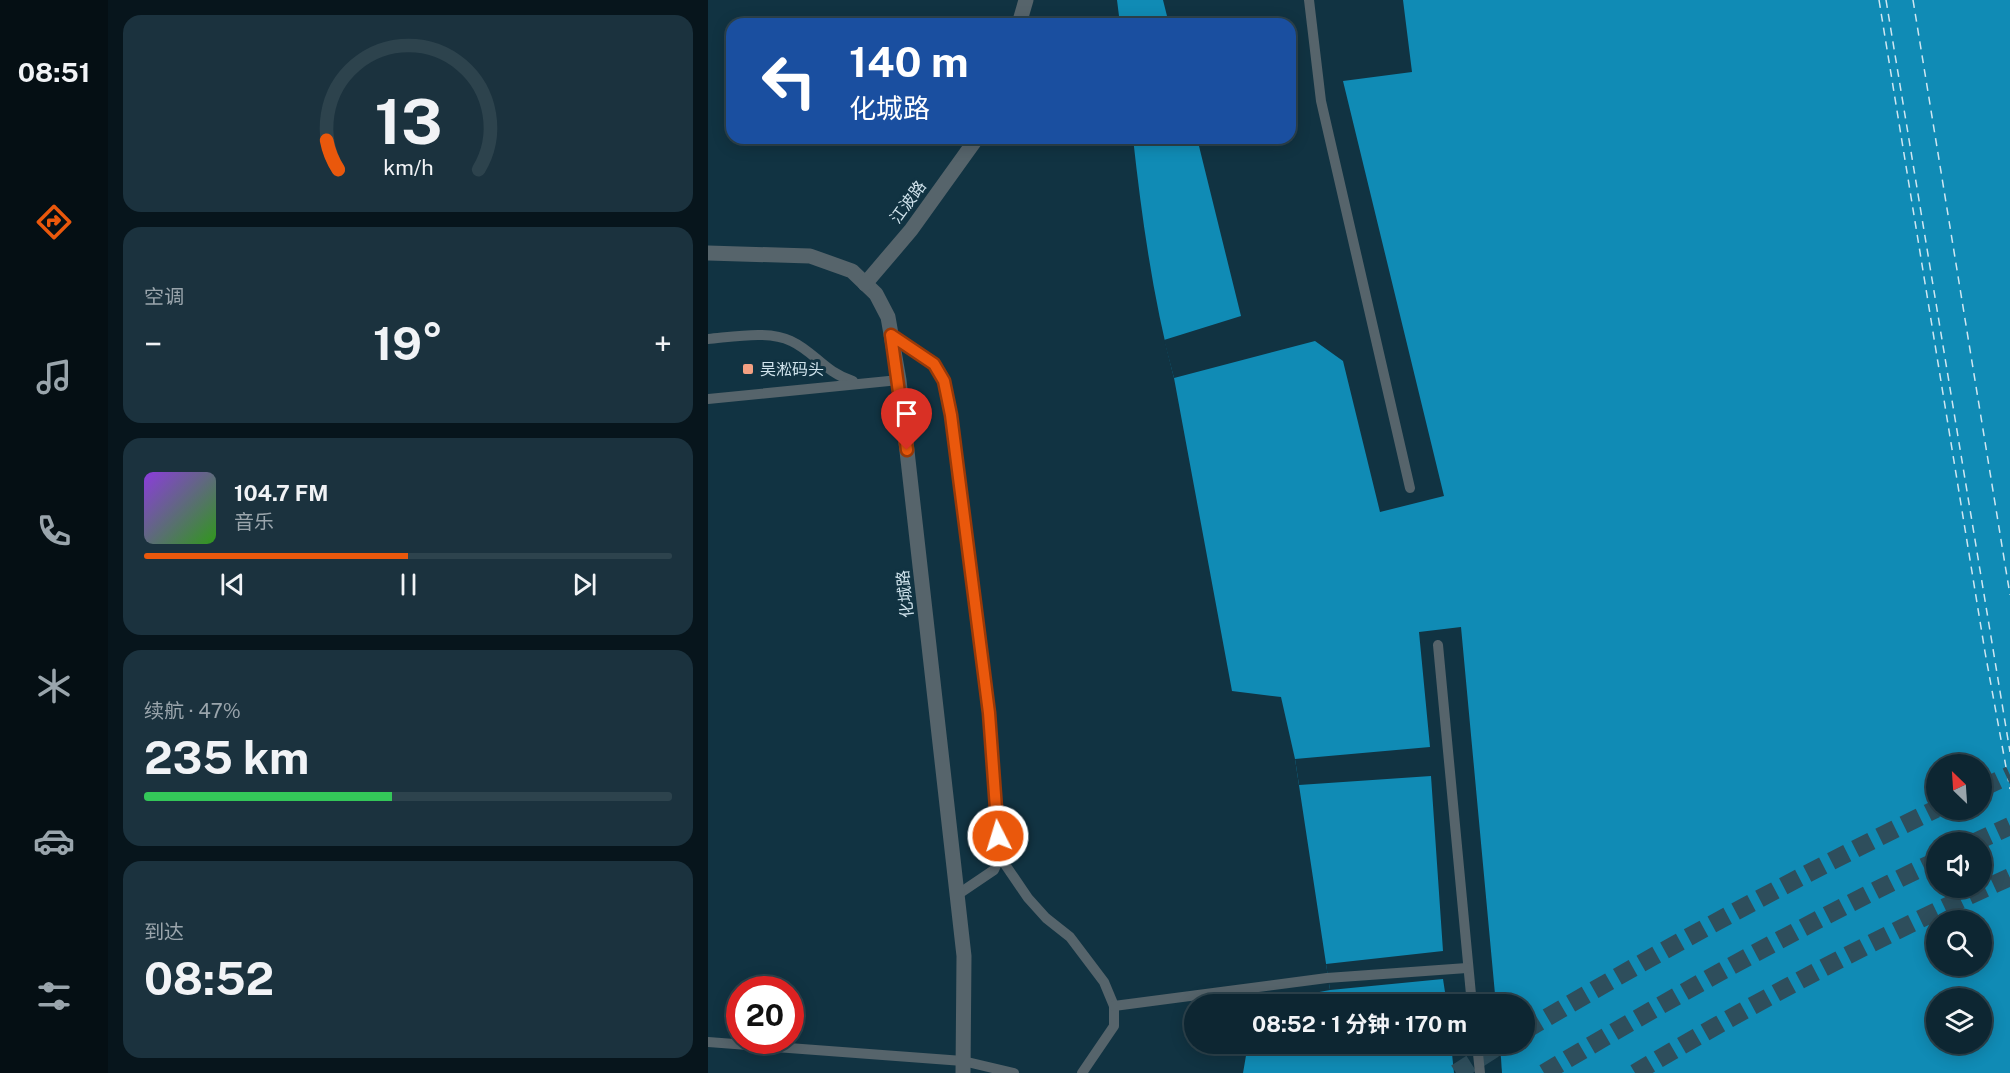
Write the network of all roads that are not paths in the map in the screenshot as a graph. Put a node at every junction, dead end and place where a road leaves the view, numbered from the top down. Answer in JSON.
{"nodes":[{"id":1,"x":1026,"y":0,"type":"edge"},
{"id":2,"x":1309,"y":0,"type":"edge"},
{"id":3,"x":1021,"y":18,"type":"edge"},
{"id":4,"x":973,"y":144,"type":"edge"},
{"id":5,"x":708,"y":253,"type":"edge"},
{"id":6,"x":865,"y":284,"type":"junction"},
{"id":7,"x":891,"y":335,"type":"junction"},
{"id":8,"x":708,"y":339,"type":"edge"},
{"id":9,"x":899,"y":380,"type":"junction"},
{"id":10,"x":859,"y":383,"type":"junction"},
{"id":11,"x":708,"y":399,"type":"edge"},
{"id":12,"x":1410,"y":488,"type":"dead end"},
{"id":13,"x":1438,"y":645,"type":"dead end"},
{"id":14,"x":1000,"y":857,"type":"junction"},
{"id":15,"x":957,"y":895,"type":"junction"},
{"id":16,"x":1467,"y":968,"type":"junction"},
{"id":17,"x":1471,"y":994,"type":"edge"},
{"id":18,"x":1114,"y":1006,"type":"junction"},
{"id":19,"x":708,"y":1042,"type":"edge"},
{"id":20,"x":1478,"y":1054,"type":"edge"},
{"id":21,"x":963,"y":1067,"type":"edge"},
{"id":22,"x":1014,"y":1073,"type":"edge"},
{"id":23,"x":1082,"y":1073,"type":"edge"},
{"id":24,"x":1480,"y":1073,"type":"edge"}],
"edges":[{"from":1,"to":3,"type":"street"},
{"from":2,"to":12,"type":"lane"},
{"from":4,"to":6,"type":"street","name":"江波路"},
{"from":5,"to":6,"type":"street","name":"化城路"},
{"from":6,"to":7,"type":"street","name":"化城路"},
{"from":7,"to":9,"type":"street","name":"化城路"},
{"from":7,"to":14,"type":"lane"},
{"from":8,"to":10,"type":"lane"},
{"from":9,"to":10,"type":"lane"},
{"from":9,"to":15,"type":"street","name":"化城路"},
{"from":10,"to":11,"type":"lane"},
{"from":13,"to":16,"type":"lane"},
{"from":14,"to":15,"type":"lane"},
{"from":14,"to":18,"type":"lane"},
{"from":15,"to":21,"type":"street","name":"化城路"},
{"from":16,"to":17,"type":"lane"},
{"from":16,"to":18,"type":"lane"},
{"from":18,"to":23,"type":"lane"},
{"from":19,"to":21,"type":"lane"},
{"from":20,"to":24,"type":"lane"},
{"from":21,"to":22,"type":"lane"}]}
